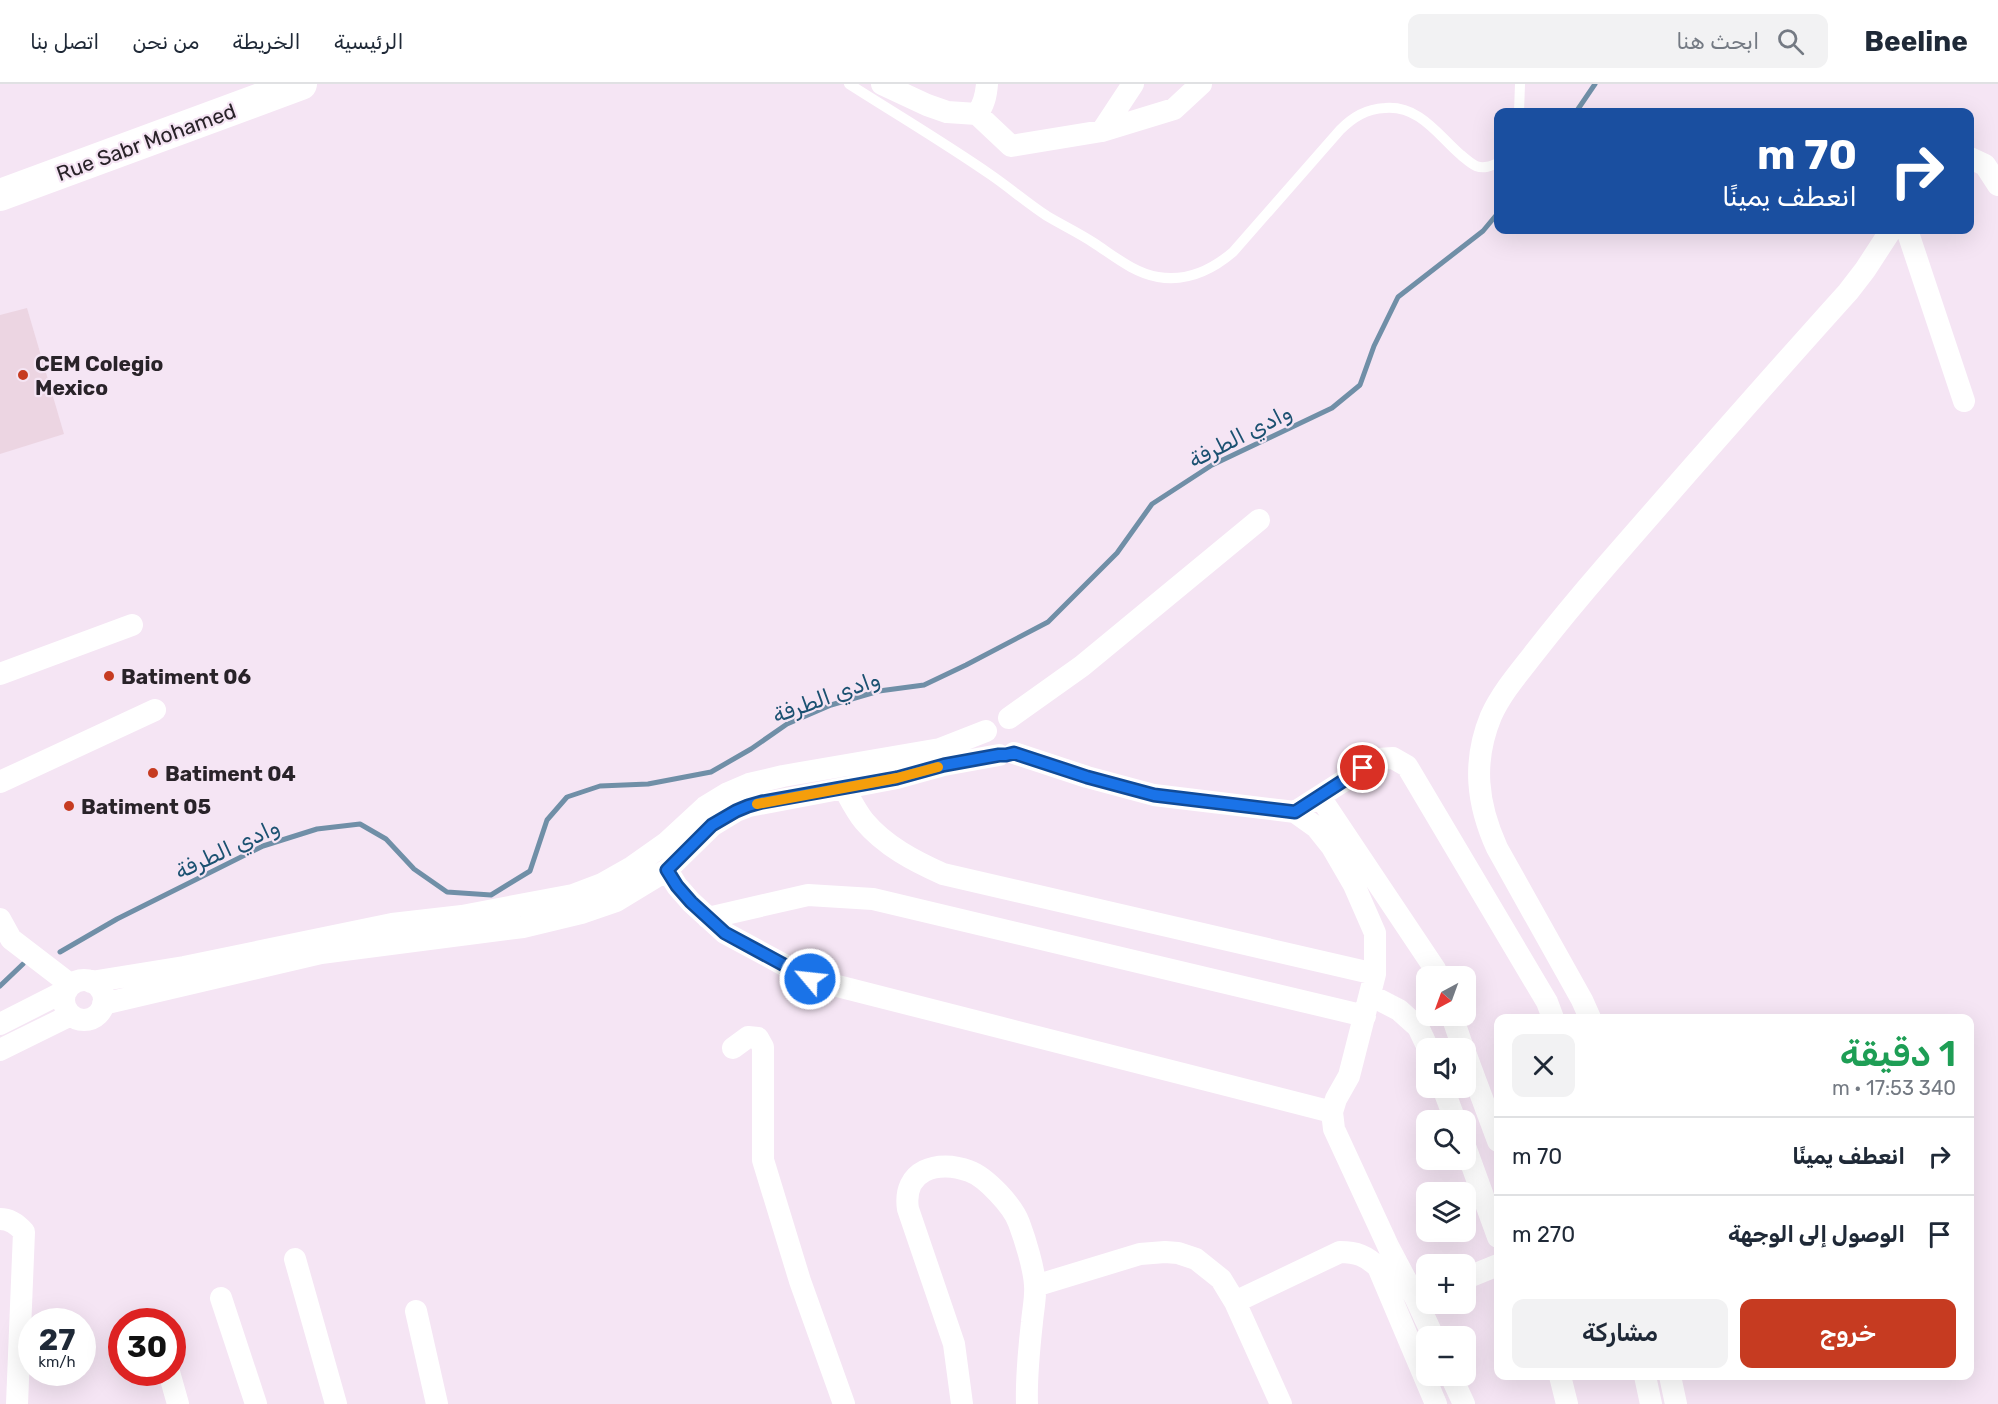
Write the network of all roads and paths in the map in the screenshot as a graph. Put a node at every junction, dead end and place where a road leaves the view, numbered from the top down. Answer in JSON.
{"nodes":[{"id":1,"x":849,"y":84,"type":"edge"},
{"id":2,"x":882,"y":84,"type":"edge"},
{"id":3,"x":987,"y":84,"type":"edge"},
{"id":4,"x":1133,"y":84,"type":"edge"},
{"id":5,"x":1201,"y":84,"type":"edge"},
{"id":6,"x":1520,"y":84,"type":"edge"},
{"id":7,"x":295,"y":85,"type":"edge"},
{"id":8,"x":1519,"y":108,"type":"edge"},
{"id":9,"x":977,"y":114,"type":"junction"},
{"id":10,"x":1102,"y":131,"type":"junction"},
{"id":11,"x":1974,"y":159,"type":"edge"},
{"id":12,"x":1494,"y":165,"type":"edge"},
{"id":13,"x":1998,"y":185,"type":"edge"},
{"id":14,"x":0,"y":195,"type":"edge"},
{"id":15,"x":1888,"y":234,"type":"edge"},
{"id":16,"x":1908,"y":234,"type":"edge"},
{"id":17,"x":1964,"y":401,"type":"dead end"},
{"id":18,"x":1259,"y":520,"type":"dead end"},
{"id":19,"x":132,"y":625,"type":"dead end"},
{"id":20,"x":0,"y":674,"type":"edge"},
{"id":21,"x":155,"y":710,"type":"dead end"},
{"id":22,"x":1009,"y":718,"type":"junction"},
{"id":23,"x":986,"y":731,"type":"junction"},
{"id":24,"x":1006,"y":754,"type":"junction"},
{"id":25,"x":0,"y":782,"type":"edge"},
{"id":26,"x":844,"y":788,"type":"junction"},
{"id":27,"x":1320,"y":797,"type":"junction"},
{"id":28,"x":1295,"y":812,"type":"junction"},
{"id":29,"x":667,"y":870,"type":"junction"},
{"id":30,"x":708,"y":918,"type":"junction"},
{"id":31,"x":0,"y":919,"type":"edge"},
{"id":32,"x":1434,"y":966,"type":"edge"},
{"id":33,"x":76,"y":985,"type":"junction"},
{"id":34,"x":1370,"y":995,"type":"junction"},
{"id":35,"x":103,"y":1004,"type":"junction"},
{"id":36,"x":1551,"y":1014,"type":"edge"},
{"id":37,"x":1588,"y":1014,"type":"edge"},
{"id":38,"x":71,"y":1015,"type":"junction"},
{"id":39,"x":0,"y":1024,"type":"edge"},
{"id":40,"x":1423,"y":1038,"type":"edge"},
{"id":41,"x":732,"y":1048,"type":"dead end"},
{"id":42,"x":0,"y":1050,"type":"edge"},
{"id":43,"x":1476,"y":1082,"type":"edge"},
{"id":44,"x":1332,"y":1112,"type":"junction"},
{"id":45,"x":1494,"y":1130,"type":"edge"},
{"id":46,"x":1474,"y":1170,"type":"edge"},
{"id":47,"x":0,"y":1219,"type":"edge"},
{"id":48,"x":1494,"y":1226,"type":"edge"},
{"id":49,"x":295,"y":1259,"type":"dead end"},
{"id":50,"x":1494,"y":1267,"type":"edge"},
{"id":51,"x":1476,"y":1274,"type":"edge"},
{"id":52,"x":1035,"y":1286,"type":"junction"},
{"id":53,"x":1416,"y":1288,"type":"edge"},
{"id":54,"x":221,"y":1298,"type":"dead end"},
{"id":55,"x":1235,"y":1302,"type":"junction"},
{"id":56,"x":416,"y":1311,"type":"dead end"},
{"id":57,"x":1561,"y":1380,"type":"edge"},
{"id":58,"x":1646,"y":1380,"type":"edge"},
{"id":59,"x":1671,"y":1380,"type":"edge"},
{"id":60,"x":173,"y":1386,"type":"edge"},
{"id":61,"x":1456,"y":1386,"type":"edge"},
{"id":62,"x":17,"y":1404,"type":"edge"},
{"id":63,"x":178,"y":1404,"type":"edge"},
{"id":64,"x":256,"y":1404,"type":"edge"},
{"id":65,"x":336,"y":1404,"type":"edge"},
{"id":66,"x":437,"y":1404,"type":"edge"},
{"id":67,"x":844,"y":1404,"type":"edge"},
{"id":68,"x":962,"y":1404,"type":"edge"},
{"id":69,"x":1027,"y":1404,"type":"edge"},
{"id":70,"x":1281,"y":1404,"type":"edge"},
{"id":71,"x":1436,"y":1404,"type":"edge"},
{"id":72,"x":1464,"y":1404,"type":"edge"},
{"id":73,"x":1567,"y":1404,"type":"edge"},
{"id":74,"x":1651,"y":1404,"type":"edge"},
{"id":75,"x":1676,"y":1404,"type":"edge"}],
"edges":[{"from":1,"to":12,"type":"lane"},
{"from":2,"to":9,"type":"street"},
{"from":3,"to":9,"type":"street"},
{"from":4,"to":10,"type":"street"},
{"from":5,"to":10,"type":"street"},
{"from":6,"to":8,"type":"lane"},
{"from":7,"to":14,"type":"street","name":"Rue Sabr Mohamed"},
{"from":9,"to":10,"type":"street"},
{"from":11,"to":13,"type":"street"},
{"from":15,"to":37,"type":"street"},
{"from":16,"to":17,"type":"street"},
{"from":18,"to":22,"type":"street"},
{"from":19,"to":20,"type":"street"},
{"from":21,"to":25,"type":"street"},
{"from":22,"to":23,"type":"street"},
{"from":22,"to":24,"type":"street"},
{"from":23,"to":24,"type":"street"},
{"from":23,"to":33,"type":"street"},
{"from":24,"to":26,"type":"street"},
{"from":24,"to":28,"type":"street"},
{"from":26,"to":29,"type":"street"},
{"from":26,"to":34,"type":"street"},
{"from":27,"to":28,"type":"street"},
{"from":27,"to":32,"type":"street"},
{"from":27,"to":36,"type":"street"},
{"from":28,"to":34,"type":"street"},
{"from":29,"to":30,"type":"street"},
{"from":29,"to":35,"type":"street"},
{"from":30,"to":34,"type":"street"},
{"from":30,"to":44,"type":"street"},
{"from":31,"to":33,"type":"street"},
{"from":33,"to":35,"type":"street"},
{"from":33,"to":38,"type":"street"},
{"from":33,"to":39,"type":"street"},
{"from":34,"to":40,"type":"street"},
{"from":34,"to":44,"type":"street"},
{"from":35,"to":38,"type":"street"},
{"from":38,"to":42,"type":"street"},
{"from":41,"to":67,"type":"street"},
{"from":43,"to":45,"type":"street"},
{"from":44,"to":53,"type":"street"},
{"from":46,"to":48,"type":"street"},
{"from":47,"to":62,"type":"street"},
{"from":49,"to":65,"type":"street"},
{"from":50,"to":51,"type":"street"},
{"from":52,"to":55,"type":"street"},
{"from":52,"to":68,"type":"street"},
{"from":52,"to":69,"type":"street"},
{"from":54,"to":64,"type":"street"},
{"from":55,"to":70,"type":"street"},
{"from":55,"to":71,"type":"street"},
{"from":56,"to":66,"type":"street"},
{"from":57,"to":73,"type":"street"},
{"from":58,"to":74,"type":"street"},
{"from":59,"to":75,"type":"street"},
{"from":60,"to":63,"type":"street"},
{"from":61,"to":72,"type":"street"}]}
